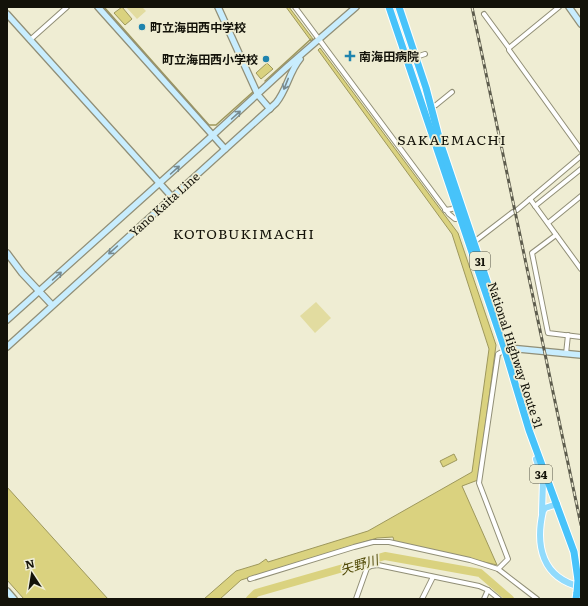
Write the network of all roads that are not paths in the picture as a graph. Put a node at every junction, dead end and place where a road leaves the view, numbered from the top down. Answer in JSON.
{"nodes":[{"id":1,"x":67,"y":7,"type":"edge"},
{"id":2,"x":98,"y":7,"type":"edge"},
{"id":3,"x":218,"y":7,"type":"edge"},
{"id":4,"x":295,"y":7,"type":"edge"},
{"id":5,"x":356,"y":7,"type":"edge"},
{"id":6,"x":389,"y":7,"type":"edge"},
{"id":7,"x":395,"y":7,"type":"edge"},
{"id":8,"x":399,"y":7,"type":"edge"},
{"id":9,"x":559,"y":7,"type":"edge"},
{"id":10,"x":569,"y":7,"type":"edge"},
{"id":11,"x":7,"y":14,"type":"edge"},
{"id":12,"x":484,"y":14,"type":"dead end"},
{"id":13,"x":581,"y":24,"type":"edge"},
{"id":14,"x":30,"y":40,"type":"junction"},
{"id":15,"x":319,"y":40,"type":"junction"},
{"id":16,"x":509,"y":48,"type":"junction"},
{"id":17,"x":306,"y":51,"type":"junction"},
{"id":18,"x":425,"y":54,"type":"dead end"},
{"id":19,"x":416,"y":57,"type":"junction"},
{"id":20,"x":452,"y":92,"type":"dead end"},
{"id":21,"x":258,"y":95,"type":"junction"},
{"id":22,"x":270,"y":109,"type":"junction"},
{"id":23,"x":428,"y":109,"type":"junction"},
{"id":24,"x":213,"y":135,"type":"junction"},
{"id":25,"x":225,"y":149,"type":"junction"},
{"id":26,"x":581,"y":150,"type":"edge"},
{"id":27,"x":581,"y":156,"type":"edge"},
{"id":28,"x":581,"y":169,"type":"edge"},
{"id":29,"x":160,"y":183,"type":"junction"},
{"id":30,"x":581,"y":196,"type":"edge"},
{"id":31,"x":172,"y":197,"type":"junction"},
{"id":32,"x":530,"y":199,"type":"junction"},
{"id":33,"x":456,"y":206,"type":"junction"},
{"id":34,"x":535,"y":206,"type":"junction"},
{"id":35,"x":445,"y":210,"type":"junction"},
{"id":36,"x":463,"y":218,"type":"junction"},
{"id":37,"x":548,"y":223,"type":"junction"},
{"id":38,"x":556,"y":235,"type":"junction"},
{"id":39,"x":474,"y":242,"type":"junction"},
{"id":40,"x":7,"y":253,"type":"edge"},
{"id":41,"x":581,"y":269,"type":"edge"},
{"id":42,"x":40,"y":292,"type":"junction"},
{"id":43,"x":52,"y":305,"type":"junction"},
{"id":44,"x":7,"y":320,"type":"edge"},
{"id":45,"x":568,"y":335,"type":"junction"},
{"id":46,"x":581,"y":337,"type":"edge"},
{"id":47,"x":7,"y":347,"type":"edge"},
{"id":48,"x":507,"y":349,"type":"junction"},
{"id":49,"x":566,"y":354,"type":"junction"},
{"id":50,"x":581,"y":355,"type":"edge"},
{"id":51,"x":529,"y":430,"type":"junction"},
{"id":52,"x":557,"y":504,"type":"junction"},
{"id":53,"x":541,"y":518,"type":"junction"},
{"id":54,"x":498,"y":569,"type":"junction"},
{"id":55,"x":433,"y":577,"type":"junction"},
{"id":56,"x":250,"y":579,"type":"dead end"},
{"id":57,"x":578,"y":589,"type":"edge"},
{"id":58,"x":488,"y":590,"type":"junction"},
{"id":59,"x":7,"y":591,"type":"edge"},
{"id":60,"x":14,"y":599,"type":"edge"},
{"id":61,"x":356,"y":599,"type":"edge"},
{"id":62,"x":422,"y":599,"type":"edge"},
{"id":63,"x":484,"y":599,"type":"edge"},
{"id":64,"x":500,"y":599,"type":"edge"},
{"id":65,"x":537,"y":599,"type":"edge"}],
"edges":[{"from":1,"to":14,"type":"street"},
{"from":2,"to":24,"type":"main road"},
{"from":3,"to":21,"type":"main road"},
{"from":4,"to":15,"type":"street"},
{"from":5,"to":15,"type":"main road","name":"Yano Kaita Line"},
{"from":6,"to":23,"type":"highway","name":"National Highway Route 31","number":"31"},
{"from":7,"to":23,"type":"highway"},
{"from":8,"to":19,"type":"highway","name":"National Highway Route 31","number":"31"},
{"from":9,"to":16,"type":"street"},
{"from":10,"to":13,"type":"main road"},
{"from":11,"to":14,"type":"main road"},
{"from":12,"to":16,"type":"street"},
{"from":14,"to":29,"type":"main road"},
{"from":15,"to":17,"type":"main road","name":"Yano Kaita Line"},
{"from":15,"to":35,"type":"street"},
{"from":16,"to":26,"type":"street"},
{"from":17,"to":21,"type":"main road","name":"Yano Kaita Line"},
{"from":17,"to":22,"type":"main road","name":"Yano Kaita Line","one_way":true},
{"from":18,"to":19,"type":"street"},
{"from":19,"to":23,"type":"highway","name":"National Highway Route 31","number":"31"},
{"from":20,"to":23,"type":"street"},
{"from":21,"to":22,"type":"main road"},
{"from":24,"to":21,"type":"main road","name":"Yano Kaita Line","one_way":true},
{"from":22,"to":25,"type":"main road","name":"Yano Kaita Line"},
{"from":23,"to":33,"type":"highway","name":"National Highway Route 31","number":"31"},
{"from":23,"to":36,"type":"highway","name":"National Highway Route 31","number":"31"},
{"from":24,"to":25,"type":"main road"},
{"from":29,"to":24,"type":"main road","name":"Yano Kaita Line","one_way":true},
{"from":25,"to":31,"type":"main road","name":"Yano Kaita Line"},
{"from":27,"to":32,"type":"street"},
{"from":28,"to":34,"type":"street"},
{"from":29,"to":31,"type":"main road"},
{"from":42,"to":29,"type":"main road","name":"Yano Kaita Line","one_way":true},
{"from":30,"to":37,"type":"street"},
{"from":31,"to":43,"type":"main road","name":"Yano Kaita Line","one_way":true},
{"from":32,"to":34,"type":"street"},
{"from":32,"to":39,"type":"street"},
{"from":33,"to":35,"type":"street"},
{"from":33,"to":36,"type":"highway","name":"National Highway Route 31","number":"31"},
{"from":34,"to":37,"type":"street"},
{"from":35,"to":36,"type":"street"},
{"from":36,"to":39,"type":"highway","name":"National Highway Route 31","number":"31"},
{"from":36,"to":48,"type":"highway","name":"National Highway Route 31","number":"31"},
{"from":37,"to":38,"type":"street"},
{"from":38,"to":41,"type":"street"},
{"from":38,"to":45,"type":"street"},
{"from":39,"to":48,"type":"highway","name":"National Highway Route 31","number":"31"},
{"from":40,"to":42,"type":"main road"},
{"from":42,"to":43,"type":"main road"},
{"from":42,"to":44,"type":"main road","name":"Yano Kaita Line"},
{"from":43,"to":47,"type":"main road","name":"Yano Kaita Line"},
{"from":45,"to":46,"type":"street"},
{"from":45,"to":49,"type":"street"},
{"from":48,"to":49,"type":"main road"},
{"from":48,"to":51,"type":"highway","name":"National Highway Route 31","number":"31"},
{"from":48,"to":52,"type":"highway","name":"National Highway Route 31","number":"31"},
{"from":48,"to":54,"type":"street"},
{"from":49,"to":50,"type":"main road"},
{"from":51,"to":52,"type":"highway","name":"National Highway Route 31","number":"31"},
{"from":51,"to":53,"type":"main road","number":"34"},
{"from":52,"to":53,"type":"main road"},
{"from":52,"to":57,"type":"highway","name":"National Highway Route 31","number":"31"},
{"from":53,"to":57,"type":"main road","number":"34"},
{"from":54,"to":56,"type":"street"},
{"from":54,"to":65,"type":"street"},
{"from":55,"to":58,"type":"street"},
{"from":55,"to":61,"type":"street"},
{"from":55,"to":62,"type":"street"},
{"from":58,"to":63,"type":"street"},
{"from":58,"to":64,"type":"street"},
{"from":59,"to":60,"type":"main road"}]}
